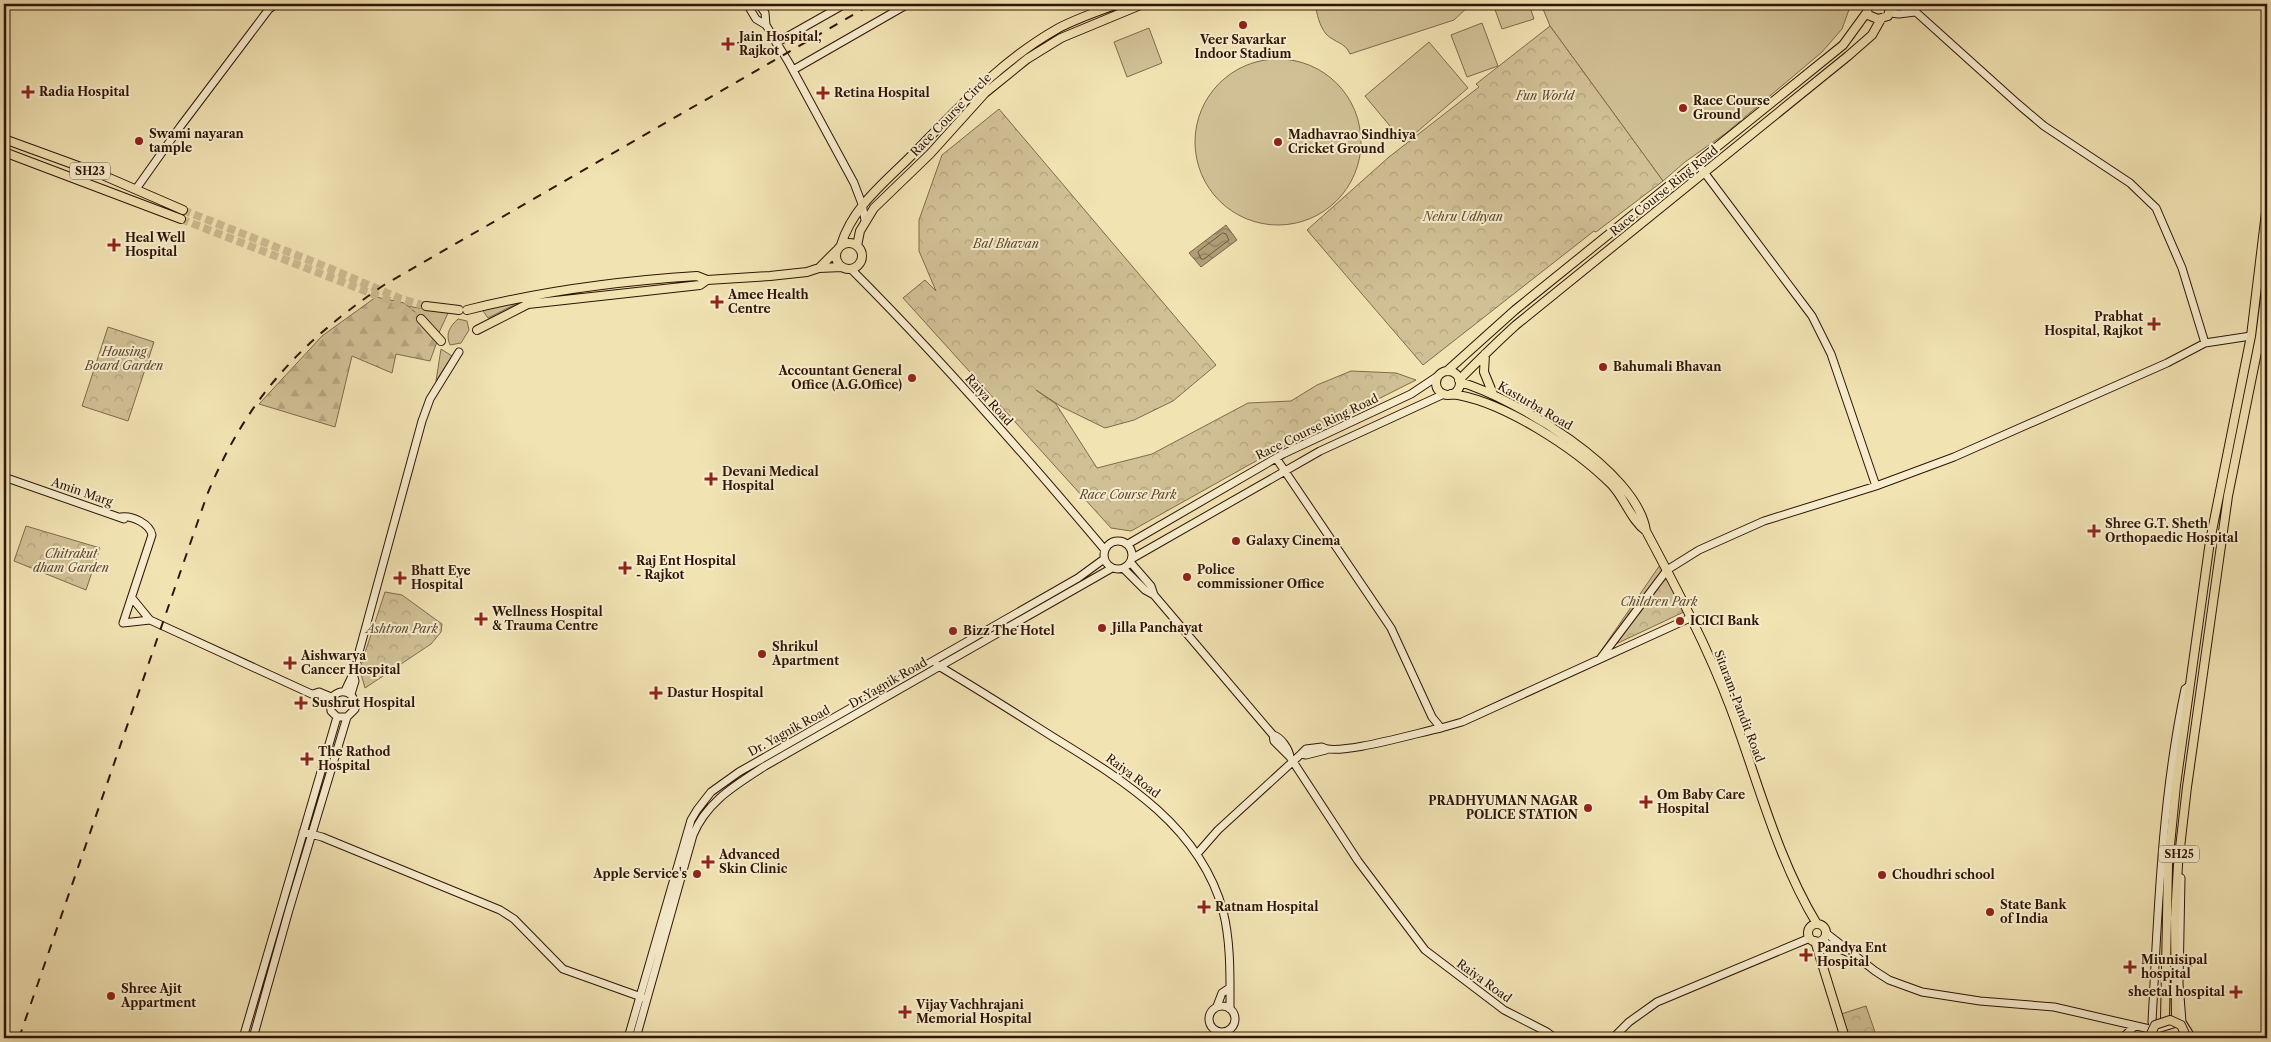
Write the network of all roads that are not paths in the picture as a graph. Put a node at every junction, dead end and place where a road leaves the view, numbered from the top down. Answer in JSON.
{"nodes":[{"id":1,"x":276,"y":4,"type":"edge"},
{"id":2,"x":747,"y":4,"type":"edge"},
{"id":3,"x":759,"y":4,"type":"edge"},
{"id":4,"x":844,"y":4,"type":"edge"},
{"id":5,"x":908,"y":4,"type":"edge"},
{"id":6,"x":1116,"y":4,"type":"edge"},
{"id":7,"x":1143,"y":4,"type":"edge"},
{"id":8,"x":1866,"y":4,"type":"edge"},
{"id":9,"x":1892,"y":4,"type":"edge"},
{"id":10,"x":1906,"y":4,"type":"edge"},
{"id":11,"x":1867,"y":12,"type":"junction"},
{"id":12,"x":1915,"y":12,"type":"junction"},
{"id":13,"x":1890,"y":13,"type":"junction"},
{"id":14,"x":1881,"y":19,"type":"junction"},
{"id":15,"x":766,"y":25,"type":"junction"},
{"id":16,"x":776,"y":42,"type":"junction"},
{"id":17,"x":793,"y":70,"type":"junction"},
{"id":18,"x":4,"y":139,"type":"edge"},
{"id":19,"x":4,"y":152,"type":"edge"},
{"id":20,"x":1698,"y":164,"type":"junction"},
{"id":21,"x":1704,"y":173,"type":"junction"},
{"id":22,"x":136,"y":189,"type":"junction"},
{"id":23,"x":862,"y":204,"type":"junction"},
{"id":24,"x":2267,"y":204,"type":"edge"},
{"id":25,"x":179,"y":209,"type":"tunnel mouth"},
{"id":26,"x":181,"y":219,"type":"tunnel mouth"},
{"id":27,"x":865,"y":220,"type":"junction"},
{"id":28,"x":858,"y":246,"type":"junction"},
{"id":29,"x":839,"y":248,"type":"junction"},
{"id":30,"x":842,"y":267,"type":"junction"},
{"id":31,"x":819,"y":268,"type":"junction"},
{"id":32,"x":851,"y":269,"type":"junction"},
{"id":33,"x":708,"y":280,"type":"junction"},
{"id":34,"x":2267,"y":282,"type":"edge"},
{"id":35,"x":426,"y":306,"type":"tunnel mouth"},
{"id":36,"x":421,"y":319,"type":"tunnel mouth"},
{"id":37,"x":477,"y":330,"type":"dead end"},
{"id":38,"x":2251,"y":336,"type":"junction"},
{"id":39,"x":441,"y":341,"type":"dead end"},
{"id":40,"x":2205,"y":343,"type":"junction"},
{"id":41,"x":459,"y":352,"type":"dead end"},
{"id":42,"x":1485,"y":352,"type":"junction"},
{"id":43,"x":1447,"y":371,"type":"junction"},
{"id":44,"x":1438,"y":376,"type":"junction"},
{"id":45,"x":1459,"y":381,"type":"junction"},
{"id":46,"x":1447,"y":394,"type":"junction"},
{"id":47,"x":1493,"y":394,"type":"junction"},
{"id":48,"x":1276,"y":458,"type":"junction"},
{"id":49,"x":1285,"y":469,"type":"junction"},
{"id":50,"x":4,"y":477,"type":"edge"},
{"id":51,"x":1876,"y":486,"type":"junction"},
{"id":52,"x":1646,"y":531,"type":"junction"},
{"id":53,"x":1128,"y":544,"type":"junction"},
{"id":54,"x":1105,"y":550,"type":"junction"},
{"id":55,"x":1104,"y":558,"type":"junction"},
{"id":56,"x":1132,"y":560,"type":"junction"},
{"id":57,"x":1112,"y":568,"type":"junction"},
{"id":58,"x":1124,"y":569,"type":"junction"},
{"id":59,"x":1667,"y":570,"type":"junction"},
{"id":60,"x":1154,"y":596,"type":"junction"},
{"id":61,"x":132,"y":598,"type":"junction"},
{"id":62,"x":1690,"y":618,"type":"junction"},
{"id":63,"x":150,"y":620,"type":"junction"},
{"id":64,"x":1600,"y":659,"type":"junction"},
{"id":65,"x":932,"y":662,"type":"junction"},
{"id":66,"x":940,"y":667,"type":"junction"},
{"id":67,"x":2189,"y":687,"type":"junction"},
{"id":68,"x":348,"y":693,"type":"junction"},
{"id":69,"x":330,"y":700,"type":"junction"},
{"id":70,"x":337,"y":717,"type":"junction"},
{"id":71,"x":347,"y":717,"type":"junction"},
{"id":72,"x":1441,"y":728,"type":"junction"},
{"id":73,"x":1291,"y":759,"type":"junction"},
{"id":74,"x":303,"y":832,"type":"junction"},
{"id":75,"x":312,"y":835,"type":"junction"},
{"id":76,"x":1197,"y":854,"type":"junction"},
{"id":77,"x":1813,"y":926,"type":"junction"},
{"id":78,"x":1826,"y":932,"type":"junction"},
{"id":79,"x":1815,"y":940,"type":"junction"},
{"id":80,"x":1849,"y":953,"type":"junction"},
{"id":81,"x":1228,"y":989,"type":"junction"},
{"id":82,"x":641,"y":996,"type":"junction"},
{"id":83,"x":646,"y":1002,"type":"junction"},
{"id":84,"x":1217,"y":1006,"type":"junction"},
{"id":85,"x":1230,"y":1009,"type":"junction"},
{"id":86,"x":2165,"y":1020,"type":"junction"},
{"id":87,"x":2179,"y":1022,"type":"junction"},
{"id":88,"x":2135,"y":1026,"type":"junction"},
{"id":89,"x":2188,"y":1028,"type":"junction"},
{"id":90,"x":1217,"y":1033,"type":"edge"},
{"id":91,"x":2149,"y":1035,"type":"edge"},
{"id":92,"x":243,"y":1038,"type":"edge"},
{"id":93,"x":253,"y":1038,"type":"edge"},
{"id":94,"x":628,"y":1038,"type":"edge"},
{"id":95,"x":636,"y":1038,"type":"edge"},
{"id":96,"x":1213,"y":1038,"type":"edge"},
{"id":97,"x":1555,"y":1038,"type":"edge"},
{"id":98,"x":1613,"y":1038,"type":"edge"},
{"id":99,"x":1845,"y":1038,"type":"edge"},
{"id":100,"x":2122,"y":1038,"type":"edge"},
{"id":101,"x":2157,"y":1038,"type":"edge"},
{"id":102,"x":2180,"y":1038,"type":"edge"},
{"id":103,"x":2187,"y":1038,"type":"edge"},
{"id":104,"x":2192,"y":1038,"type":"edge"}],
"edges":[{"from":1,"to":22,"type":"street"},
{"from":2,"to":15,"type":"street"},
{"from":3,"to":15,"type":"street"},
{"from":4,"to":16,"type":"street"},
{"from":5,"to":17,"type":"street"},
{"from":6,"to":23,"type":"main road","name":"Race Course Circle"},
{"from":7,"to":27,"type":"main road","name":"Race Course Circle"},
{"from":8,"to":11,"type":"main road"},
{"from":9,"to":13,"type":"main road"},
{"from":10,"to":12,"type":"street"},
{"from":11,"to":14,"type":"main road"},
{"from":11,"to":20,"type":"main road","name":"Race Course Ring Road"},
{"from":12,"to":13,"type":"street"},
{"from":12,"to":40,"type":"street"},
{"from":13,"to":14,"type":"main road"},
{"from":14,"to":21,"type":"main road","name":"Race Course Ring Road"},
{"from":15,"to":16,"type":"street"},
{"from":16,"to":17,"type":"street"},
{"from":17,"to":23,"type":"street"},
{"from":18,"to":22,"type":"main road","number":"SH23"},
{"from":19,"to":26,"type":"main road","number":"SH23"},
{"from":20,"to":21,"type":"street"},
{"from":20,"to":43,"type":"main road","name":"Race Course Ring Road"},
{"from":21,"to":42,"type":"main road","name":"Race Course Ring Road"},
{"from":21,"to":51,"type":"street"},
{"from":22,"to":25,"type":"main road","number":"SH23"},
{"from":23,"to":27,"type":"street"},
{"from":23,"to":29,"type":"main road","name":"Race Course Circle"},
{"from":24,"to":38,"type":"main road","number":"SH25"},
{"from":27,"to":28,"type":"main road","name":"Race Course Circle"},
{"from":28,"to":29,"type":"main road"},
{"from":28,"to":32,"type":"main road"},
{"from":29,"to":30,"type":"main road"},
{"from":29,"to":31,"type":"main road","name":"Race Course Circle"},
{"from":30,"to":31,"type":"main road"},
{"from":30,"to":32,"type":"main road"},
{"from":31,"to":33,"type":"main road"},
{"from":32,"to":54,"type":"street","name":"Raiya Road"},
{"from":33,"to":35,"type":"main road"},
{"from":33,"to":37,"type":"main road"},
{"from":34,"to":87,"type":"main road","number":"SH25"},
{"from":36,"to":39,"type":"main road"},
{"from":38,"to":40,"type":"street"},
{"from":38,"to":67,"type":"main road","number":"SH25"},
{"from":40,"to":51,"type":"street"},
{"from":41,"to":68,"type":"street"},
{"from":42,"to":45,"type":"main road","name":"Race Course Ring Road"},
{"from":42,"to":47,"type":"main road"},
{"from":43,"to":44,"type":"main road"},
{"from":43,"to":45,"type":"main road"},
{"from":44,"to":46,"type":"main road"},
{"from":44,"to":48,"type":"street","name":"Race Course Ring Road"},
{"from":45,"to":46,"type":"main road"},
{"from":45,"to":47,"type":"main road","name":"Kasturba Road"},
{"from":46,"to":49,"type":"street","name":"Race Course Ring Road"},
{"from":46,"to":52,"type":"main road","name":"Sitaram-Pandit Road"},
{"from":47,"to":52,"type":"main road","name":"Kasturba Road"},
{"from":48,"to":49,"type":"street"},
{"from":48,"to":53,"type":"street","name":"Race Course Ring Road"},
{"from":49,"to":56,"type":"street","name":"Race Course Ring Road"},
{"from":49,"to":72,"type":"street"},
{"from":50,"to":61,"type":"street","name":"Amin Marg"},
{"from":51,"to":59,"type":"street"},
{"from":52,"to":59,"type":"main road","name":"Sitaram-Pandit Road"},
{"from":53,"to":54,"type":"street"},
{"from":53,"to":56,"type":"street"},
{"from":54,"to":55,"type":"street"},
{"from":55,"to":57,"type":"street"},
{"from":55,"to":65,"type":"street","name":"Dr. Yagnik Road"},
{"from":56,"to":58,"type":"street"},
{"from":56,"to":60,"type":"street","name":"Raiya Road"},
{"from":57,"to":58,"type":"street"},
{"from":57,"to":66,"type":"street","name":"Dr.Yagnik Road"},
{"from":58,"to":60,"type":"street"},
{"from":59,"to":62,"type":"main road","name":"Sitaram-Pandit Road"},
{"from":59,"to":64,"type":"street"},
{"from":60,"to":73,"type":"street","name":"Raiya Road"},
{"from":61,"to":63,"type":"street"},
{"from":61,"to":63,"type":"street"},
{"from":62,"to":64,"type":"street"},
{"from":62,"to":77,"type":"main road","name":"Sitaram-Pandit Road"},
{"from":63,"to":69,"type":"street"},
{"from":64,"to":72,"type":"street"},
{"from":65,"to":66,"type":"street","name":"Raiya Road"},
{"from":65,"to":82,"type":"street","name":"Dr. Yagnik Road"},
{"from":66,"to":76,"type":"street","name":"Raiya Road"},
{"from":66,"to":83,"type":"street","name":"Dr.Yagnik Road"},
{"from":67,"to":86,"type":"main road","number":"SH25"},
{"from":67,"to":91,"type":"street"},
{"from":68,"to":69,"type":"street"},
{"from":68,"to":71,"type":"street"},
{"from":69,"to":70,"type":"street"},
{"from":70,"to":71,"type":"street"},
{"from":70,"to":74,"type":"street"},
{"from":71,"to":75,"type":"street"},
{"from":72,"to":73,"type":"street"},
{"from":73,"to":76,"type":"street"},
{"from":73,"to":97,"type":"street","name":"Raiya Road"},
{"from":74,"to":75,"type":"street"},
{"from":74,"to":92,"type":"street"},
{"from":75,"to":82,"type":"street"},
{"from":75,"to":93,"type":"street"},
{"from":76,"to":81,"type":"street","name":"Raiya Road"},
{"from":77,"to":78,"type":"main road"},
{"from":77,"to":79,"type":"main road"},
{"from":78,"to":79,"type":"main road"},
{"from":78,"to":80,"type":"street"},
{"from":79,"to":80,"type":"street"},
{"from":79,"to":98,"type":"street"},
{"from":79,"to":99,"type":"main road"},
{"from":80,"to":88,"type":"street"},
{"from":81,"to":84,"type":"street"},
{"from":81,"to":85,"type":"street","name":"Raiya Road"},
{"from":82,"to":83,"type":"street"},
{"from":82,"to":94,"type":"street","name":"Dr. Yagnik Road"},
{"from":83,"to":95,"type":"street","name":"Dr.Yagnik Road"},
{"from":84,"to":85,"type":"street"},
{"from":84,"to":90,"type":"street"},
{"from":85,"to":90,"type":"street"},
{"from":86,"to":87,"type":"main road","bridge":true},
{"from":86,"to":91,"type":"main road","bridge":true},
{"from":87,"to":89,"type":"street"},
{"from":87,"to":91,"type":"street"},
{"from":87,"to":103,"type":"main road","bridge":true},
{"from":88,"to":91,"type":"street"},
{"from":88,"to":100,"type":"street"},
{"from":89,"to":102,"type":"street"},
{"from":89,"to":104,"type":"street"},
{"from":90,"to":96,"type":"street"},
{"from":91,"to":101,"type":"street"}]}
